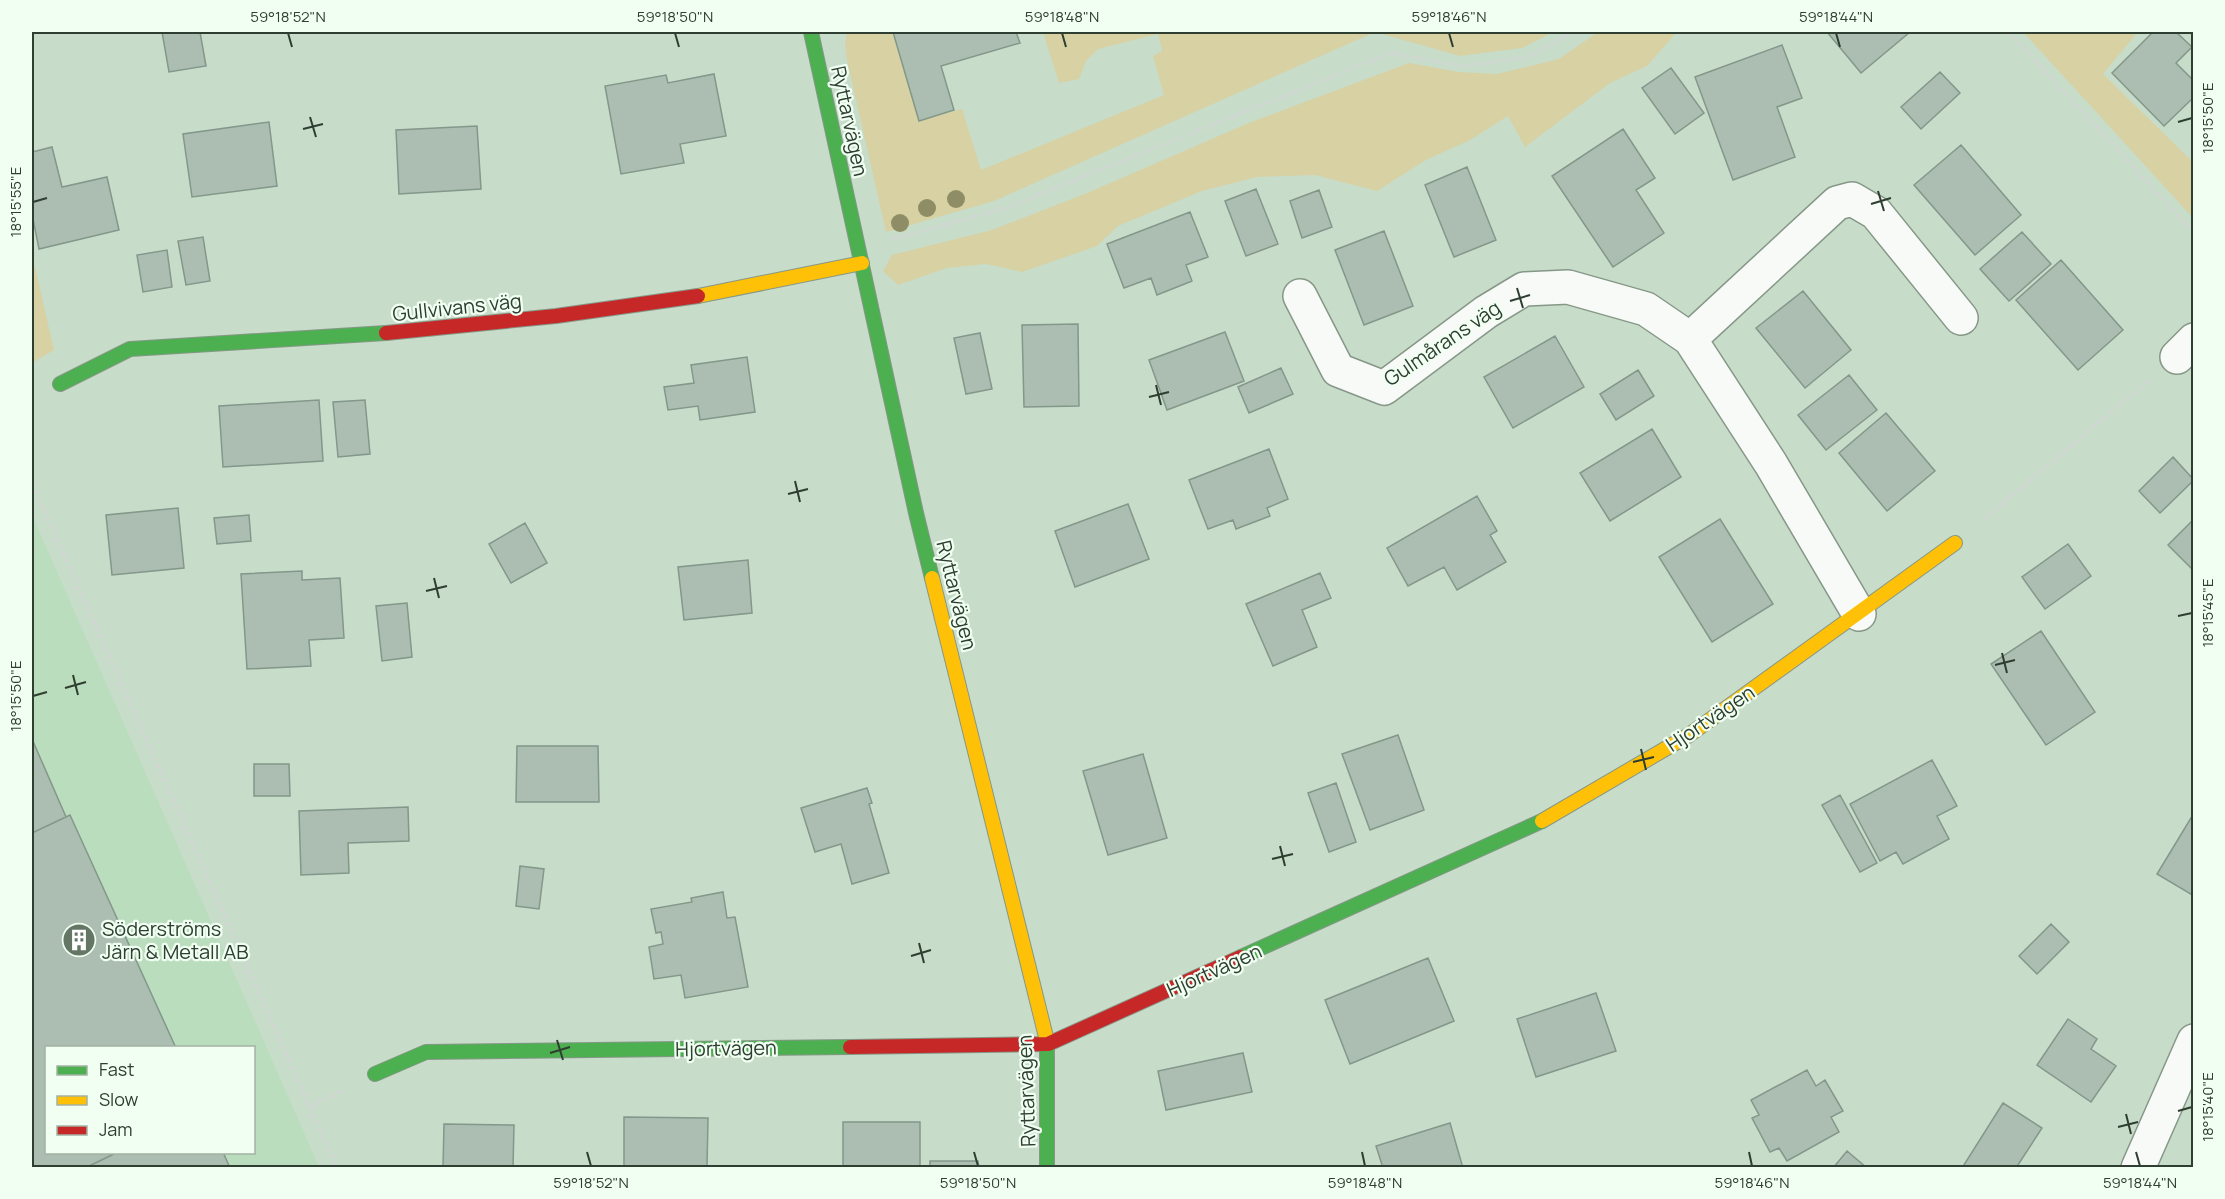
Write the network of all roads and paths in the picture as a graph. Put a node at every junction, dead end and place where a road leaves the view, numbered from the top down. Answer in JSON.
{"nodes":[{"id":1,"x":811,"y":32,"type":"edge"},
{"id":2,"x":1573,"y":32,"type":"edge"},
{"id":3,"x":2009,"y":32,"type":"edge"},
{"id":4,"x":2193,"y":233,"type":"edge"},
{"id":5,"x":859,"y":249,"type":"junction"},
{"id":6,"x":862,"y":263,"type":"junction"},
{"id":7,"x":1300,"y":296,"type":"dead end"},
{"id":8,"x":1961,"y":318,"type":"dead end"},
{"id":9,"x":1690,"y":339,"type":"junction"},
{"id":10,"x":2185,"y":348,"type":"edge"},
{"id":11,"x":60,"y":384,"type":"dead end"},
{"id":12,"x":32,"y":483,"type":"edge"},
{"id":13,"x":1955,"y":543,"type":"joint"},
{"id":14,"x":1859,"y":614,"type":"junction"},
{"id":15,"x":2193,"y":1041,"type":"edge"},
{"id":16,"x":1048,"y":1044,"type":"junction"},
{"id":17,"x":375,"y":1074,"type":"dead end"},
{"id":18,"x":337,"y":1167,"type":"edge"},
{"id":19,"x":1047,"y":1167,"type":"edge"},
{"id":20,"x":2138,"y":1167,"type":"edge"}],
"edges":[{"from":1,"to":5,"type":"street","name":"Ryttarvägen"},
{"from":2,"to":5,"type":"path"},
{"from":3,"to":4,"type":"path"},
{"from":5,"to":6,"type":"street","name":"Ryttarvägen"},
{"from":6,"to":11,"type":"street","name":"Gullvivans väg"},
{"from":6,"to":16,"type":"street","name":"Ryttarvägen"},
{"from":7,"to":9,"type":"street","name":"Gulmårans väg"},
{"from":8,"to":9,"type":"street"},
{"from":9,"to":14,"type":"street","name":"Gulmårans väg"},
{"from":10,"to":13,"type":"path"},
{"from":12,"to":18,"type":"path"},
{"from":13,"to":14,"type":"street","name":"Hjortvägen"},
{"from":14,"to":16,"type":"street","name":"Hjortvägen"},
{"from":15,"to":20,"type":"street"},
{"from":16,"to":17,"type":"street","name":"Hjortvägen"},
{"from":16,"to":19,"type":"street","name":"Ryttarvägen"}]}
